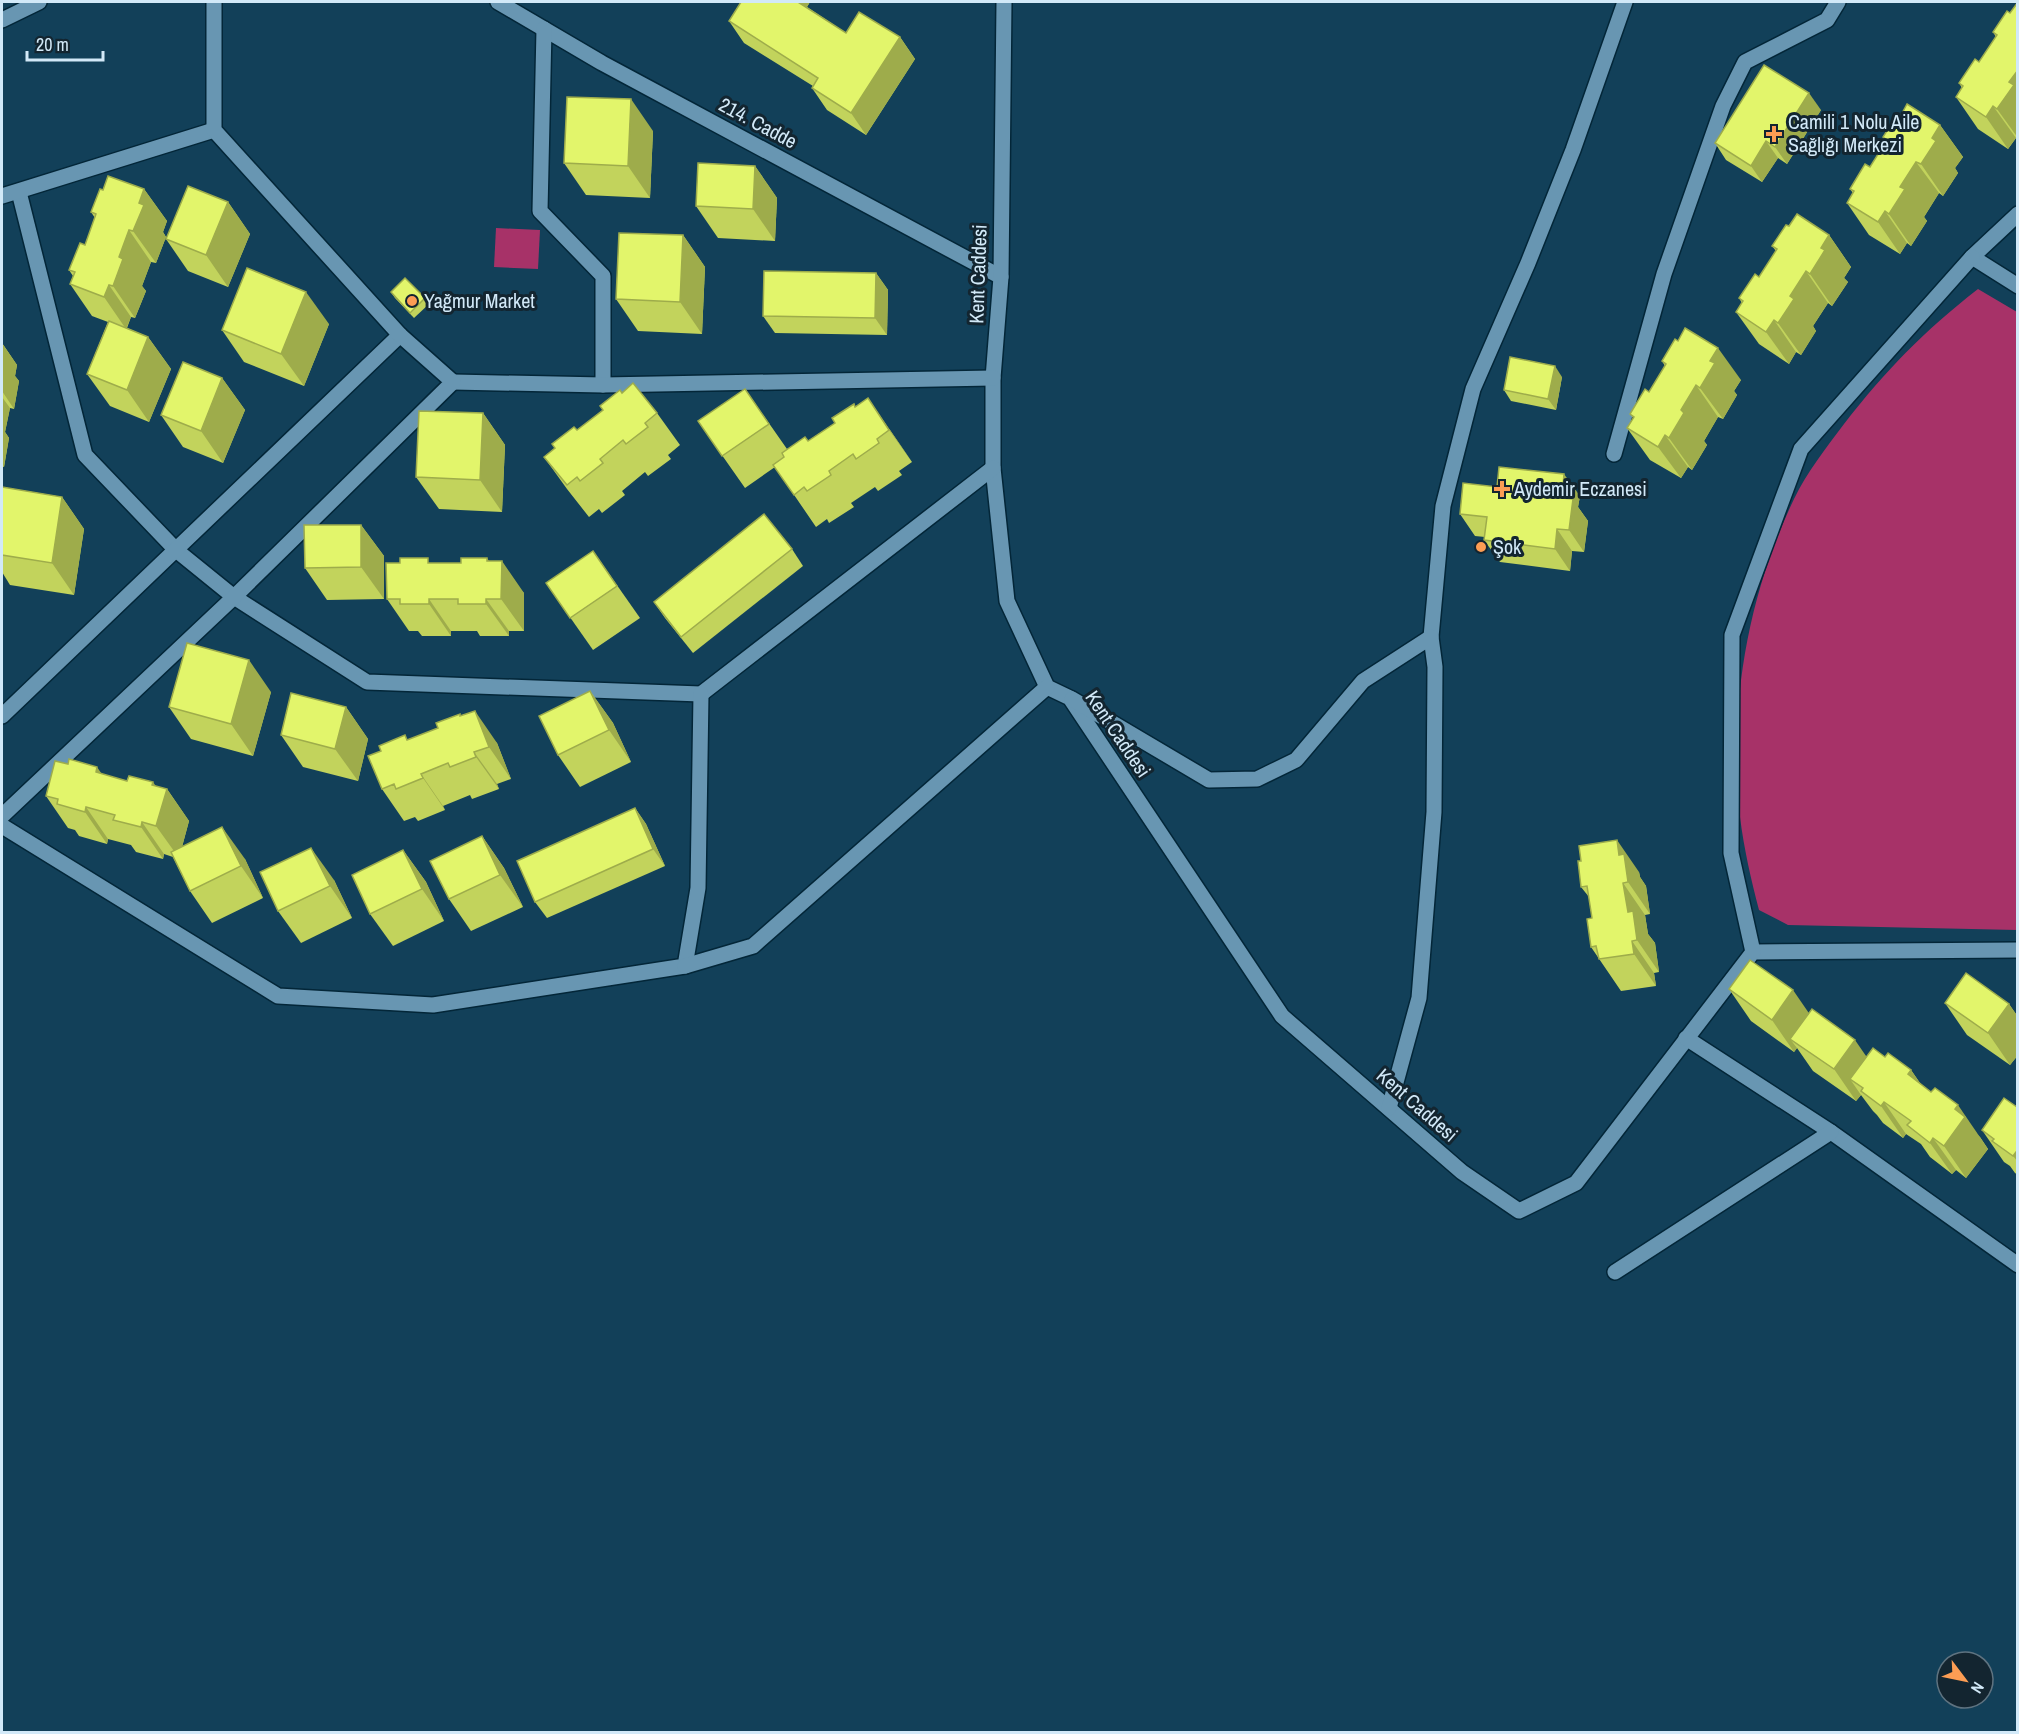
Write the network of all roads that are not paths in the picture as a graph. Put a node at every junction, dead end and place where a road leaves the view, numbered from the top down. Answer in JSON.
{"nodes":[{"id":1,"x":39,"y":2,"type":"edge"},
{"id":2,"x":214,"y":2,"type":"edge"},
{"id":3,"x":498,"y":2,"type":"edge"},
{"id":4,"x":1004,"y":2,"type":"edge"},
{"id":5,"x":1625,"y":2,"type":"edge"},
{"id":6,"x":1838,"y":2,"type":"edge"},
{"id":7,"x":2,"y":20,"type":"edge"},
{"id":8,"x":544,"y":29,"type":"junction"},
{"id":9,"x":214,"y":130,"type":"junction"},
{"id":10,"x":19,"y":192,"type":"junction"},
{"id":11,"x":2,"y":196,"type":"edge"},
{"id":12,"x":2018,"y":214,"type":"edge"},
{"id":13,"x":1972,"y":257,"type":"junction"},
{"id":14,"x":1001,"y":277,"type":"junction"},
{"id":15,"x":2018,"y":286,"type":"edge"},
{"id":16,"x":400,"y":335,"type":"junction"},
{"id":17,"x":993,"y":378,"type":"junction"},
{"id":18,"x":453,"y":382,"type":"junction"},
{"id":19,"x":603,"y":385,"type":"junction"},
{"id":20,"x":1614,"y":454,"type":"dead end"},
{"id":21,"x":993,"y":468,"type":"junction"},
{"id":22,"x":176,"y":550,"type":"junction"},
{"id":23,"x":234,"y":597,"type":"junction"},
{"id":24,"x":1431,"y":638,"type":"junction"},
{"id":25,"x":1047,"y":687,"type":"junction"},
{"id":26,"x":701,"y":694,"type":"junction"},
{"id":27,"x":1070,"y":698,"type":"junction"},
{"id":28,"x":2,"y":716,"type":"edge"},
{"id":29,"x":2,"y":816,"type":"edge"},
{"id":30,"x":2,"y":826,"type":"edge"},
{"id":31,"x":2018,"y":950,"type":"edge"},
{"id":32,"x":1753,"y":952,"type":"junction"},
{"id":33,"x":685,"y":966,"type":"junction"},
{"id":34,"x":1686,"y":1038,"type":"junction"},
{"id":35,"x":1389,"y":1108,"type":"junction"},
{"id":36,"x":1831,"y":1132,"type":"junction"},
{"id":37,"x":2018,"y":1265,"type":"edge"},
{"id":38,"x":1615,"y":1272,"type":"dead end"}],
"edges":[{"from":1,"to":7,"type":"street"},
{"from":2,"to":9,"type":"street"},
{"from":3,"to":8,"type":"street","name":"214. Cadde"},
{"from":4,"to":14,"type":"street","name":"Kent Caddesi"},
{"from":5,"to":24,"type":"street"},
{"from":6,"to":20,"type":"street"},
{"from":8,"to":14,"type":"street","name":"214. Cadde"},
{"from":8,"to":19,"type":"street"},
{"from":9,"to":10,"type":"street"},
{"from":9,"to":16,"type":"street"},
{"from":10,"to":11,"type":"street"},
{"from":10,"to":22,"type":"street"},
{"from":12,"to":13,"type":"street"},
{"from":13,"to":15,"type":"street"},
{"from":13,"to":32,"type":"street"},
{"from":14,"to":17,"type":"street","name":"Kent Caddesi"},
{"from":16,"to":18,"type":"street"},
{"from":16,"to":22,"type":"street"},
{"from":17,"to":19,"type":"street"},
{"from":17,"to":21,"type":"street","name":"Kent Caddesi"},
{"from":18,"to":19,"type":"street"},
{"from":18,"to":23,"type":"street"},
{"from":21,"to":25,"type":"street","name":"Kent Caddesi"},
{"from":21,"to":26,"type":"street"},
{"from":22,"to":23,"type":"street"},
{"from":22,"to":28,"type":"street"},
{"from":23,"to":26,"type":"street"},
{"from":23,"to":29,"type":"street"},
{"from":24,"to":27,"type":"street"},
{"from":24,"to":35,"type":"street"},
{"from":25,"to":27,"type":"street","name":"Kent Caddesi"},
{"from":25,"to":33,"type":"street"},
{"from":26,"to":33,"type":"street"},
{"from":27,"to":35,"type":"street","name":"Kent Caddesi"},
{"from":30,"to":33,"type":"street"},
{"from":31,"to":32,"type":"street"},
{"from":32,"to":34,"type":"street"},
{"from":34,"to":35,"type":"street","name":"Kent Caddesi"},
{"from":34,"to":36,"type":"street"},
{"from":36,"to":37,"type":"street"},
{"from":36,"to":38,"type":"street"}]}
